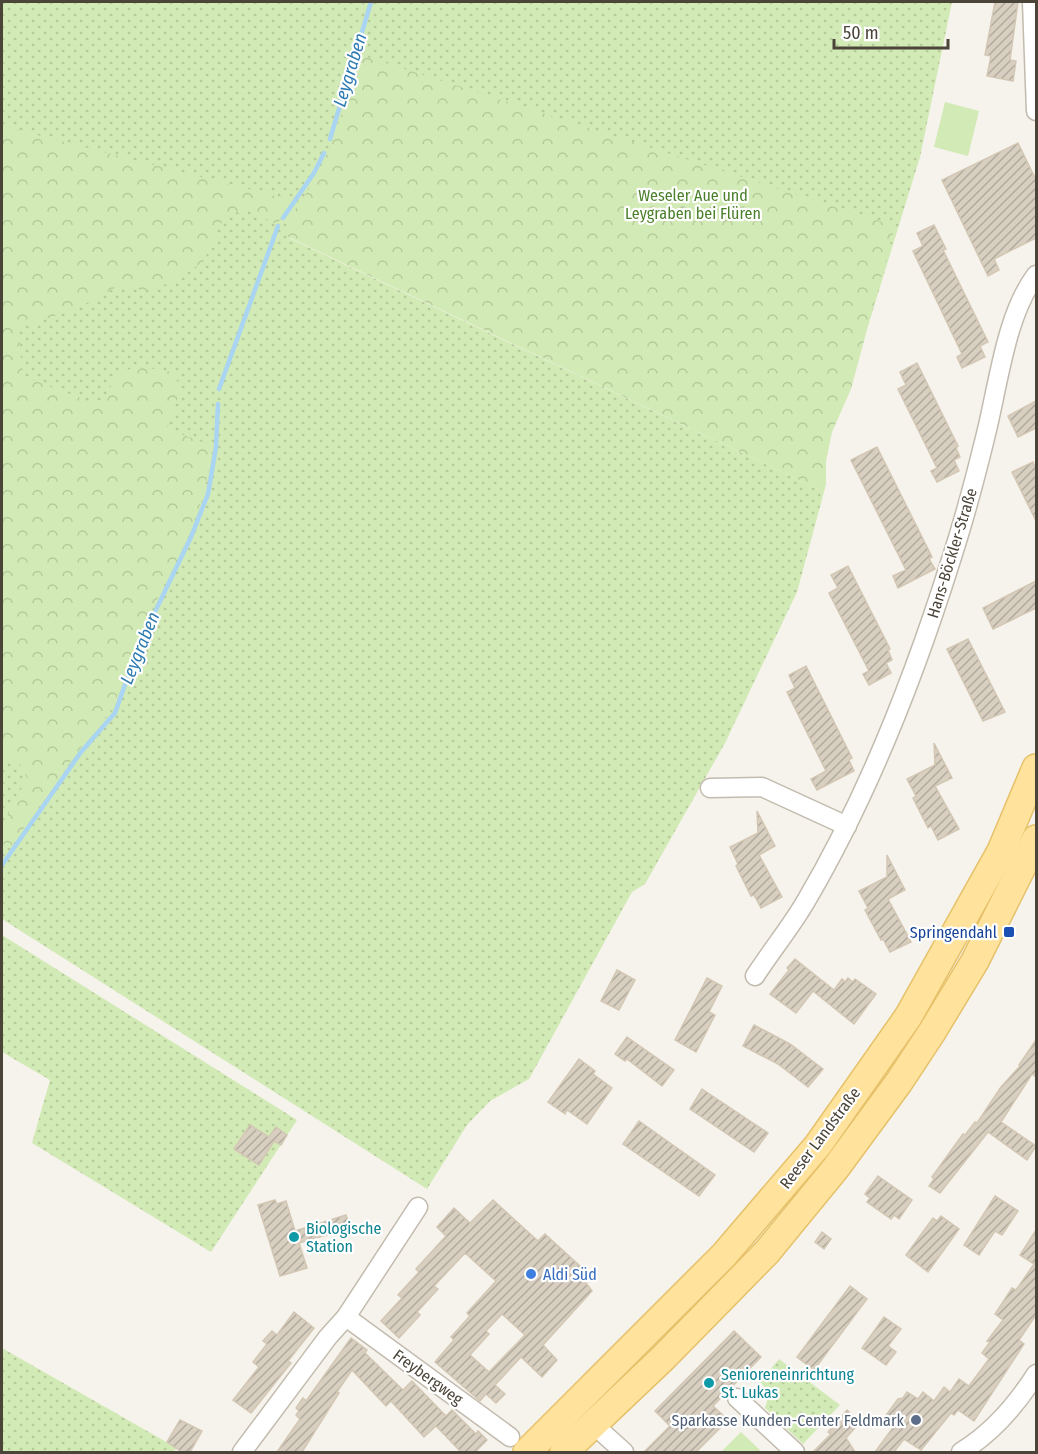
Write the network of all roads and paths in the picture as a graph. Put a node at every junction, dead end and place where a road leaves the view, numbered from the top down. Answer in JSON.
{"nodes":[{"id":1,"x":1032,"y":2,"type":"edge"},
{"id":2,"x":1036,"y":111,"type":"edge"},
{"id":3,"x":1036,"y":275,"type":"edge"},
{"id":4,"x":1036,"y":768,"type":"edge"},
{"id":5,"x":710,"y":788,"type":"dead end"},
{"id":6,"x":847,"y":826,"type":"junction"},
{"id":7,"x":1036,"y":839,"type":"edge"},
{"id":8,"x":755,"y":976,"type":"dead end"},
{"id":9,"x":418,"y":1207,"type":"dead end"},
{"id":10,"x":346,"y":1317,"type":"junction"},
{"id":11,"x":1034,"y":1382,"type":"edge"},
{"id":12,"x":737,"y":1398,"type":"dead end"},
{"id":13,"x":604,"y":1434,"type":"dead end"},
{"id":14,"x":519,"y":1445,"type":"edge"},
{"id":15,"x":242,"y":1452,"type":"edge"},
{"id":16,"x":564,"y":1452,"type":"edge"},
{"id":17,"x":624,"y":1452,"type":"edge"},
{"id":18,"x":795,"y":1452,"type":"edge"},
{"id":19,"x":962,"y":1452,"type":"edge"}],
"edges":[{"from":1,"to":2,"type":"street"},
{"from":3,"to":6,"type":"street","name":"Hans-Böckler-Straße"},
{"from":4,"to":14,"type":"main road","name":"Reeser Landstraße"},
{"from":5,"to":6,"type":"street"},
{"from":6,"to":8,"type":"street","name":"Hans-Böckler-Straße"},
{"from":7,"to":16,"type":"main road","name":"Reeser Landstraße"},
{"from":9,"to":10,"type":"street"},
{"from":10,"to":14,"type":"street","name":"Freybergweg"},
{"from":10,"to":15,"type":"street"},
{"from":11,"to":19,"type":"street"},
{"from":12,"to":18,"type":"street"},
{"from":13,"to":17,"type":"street"}]}
